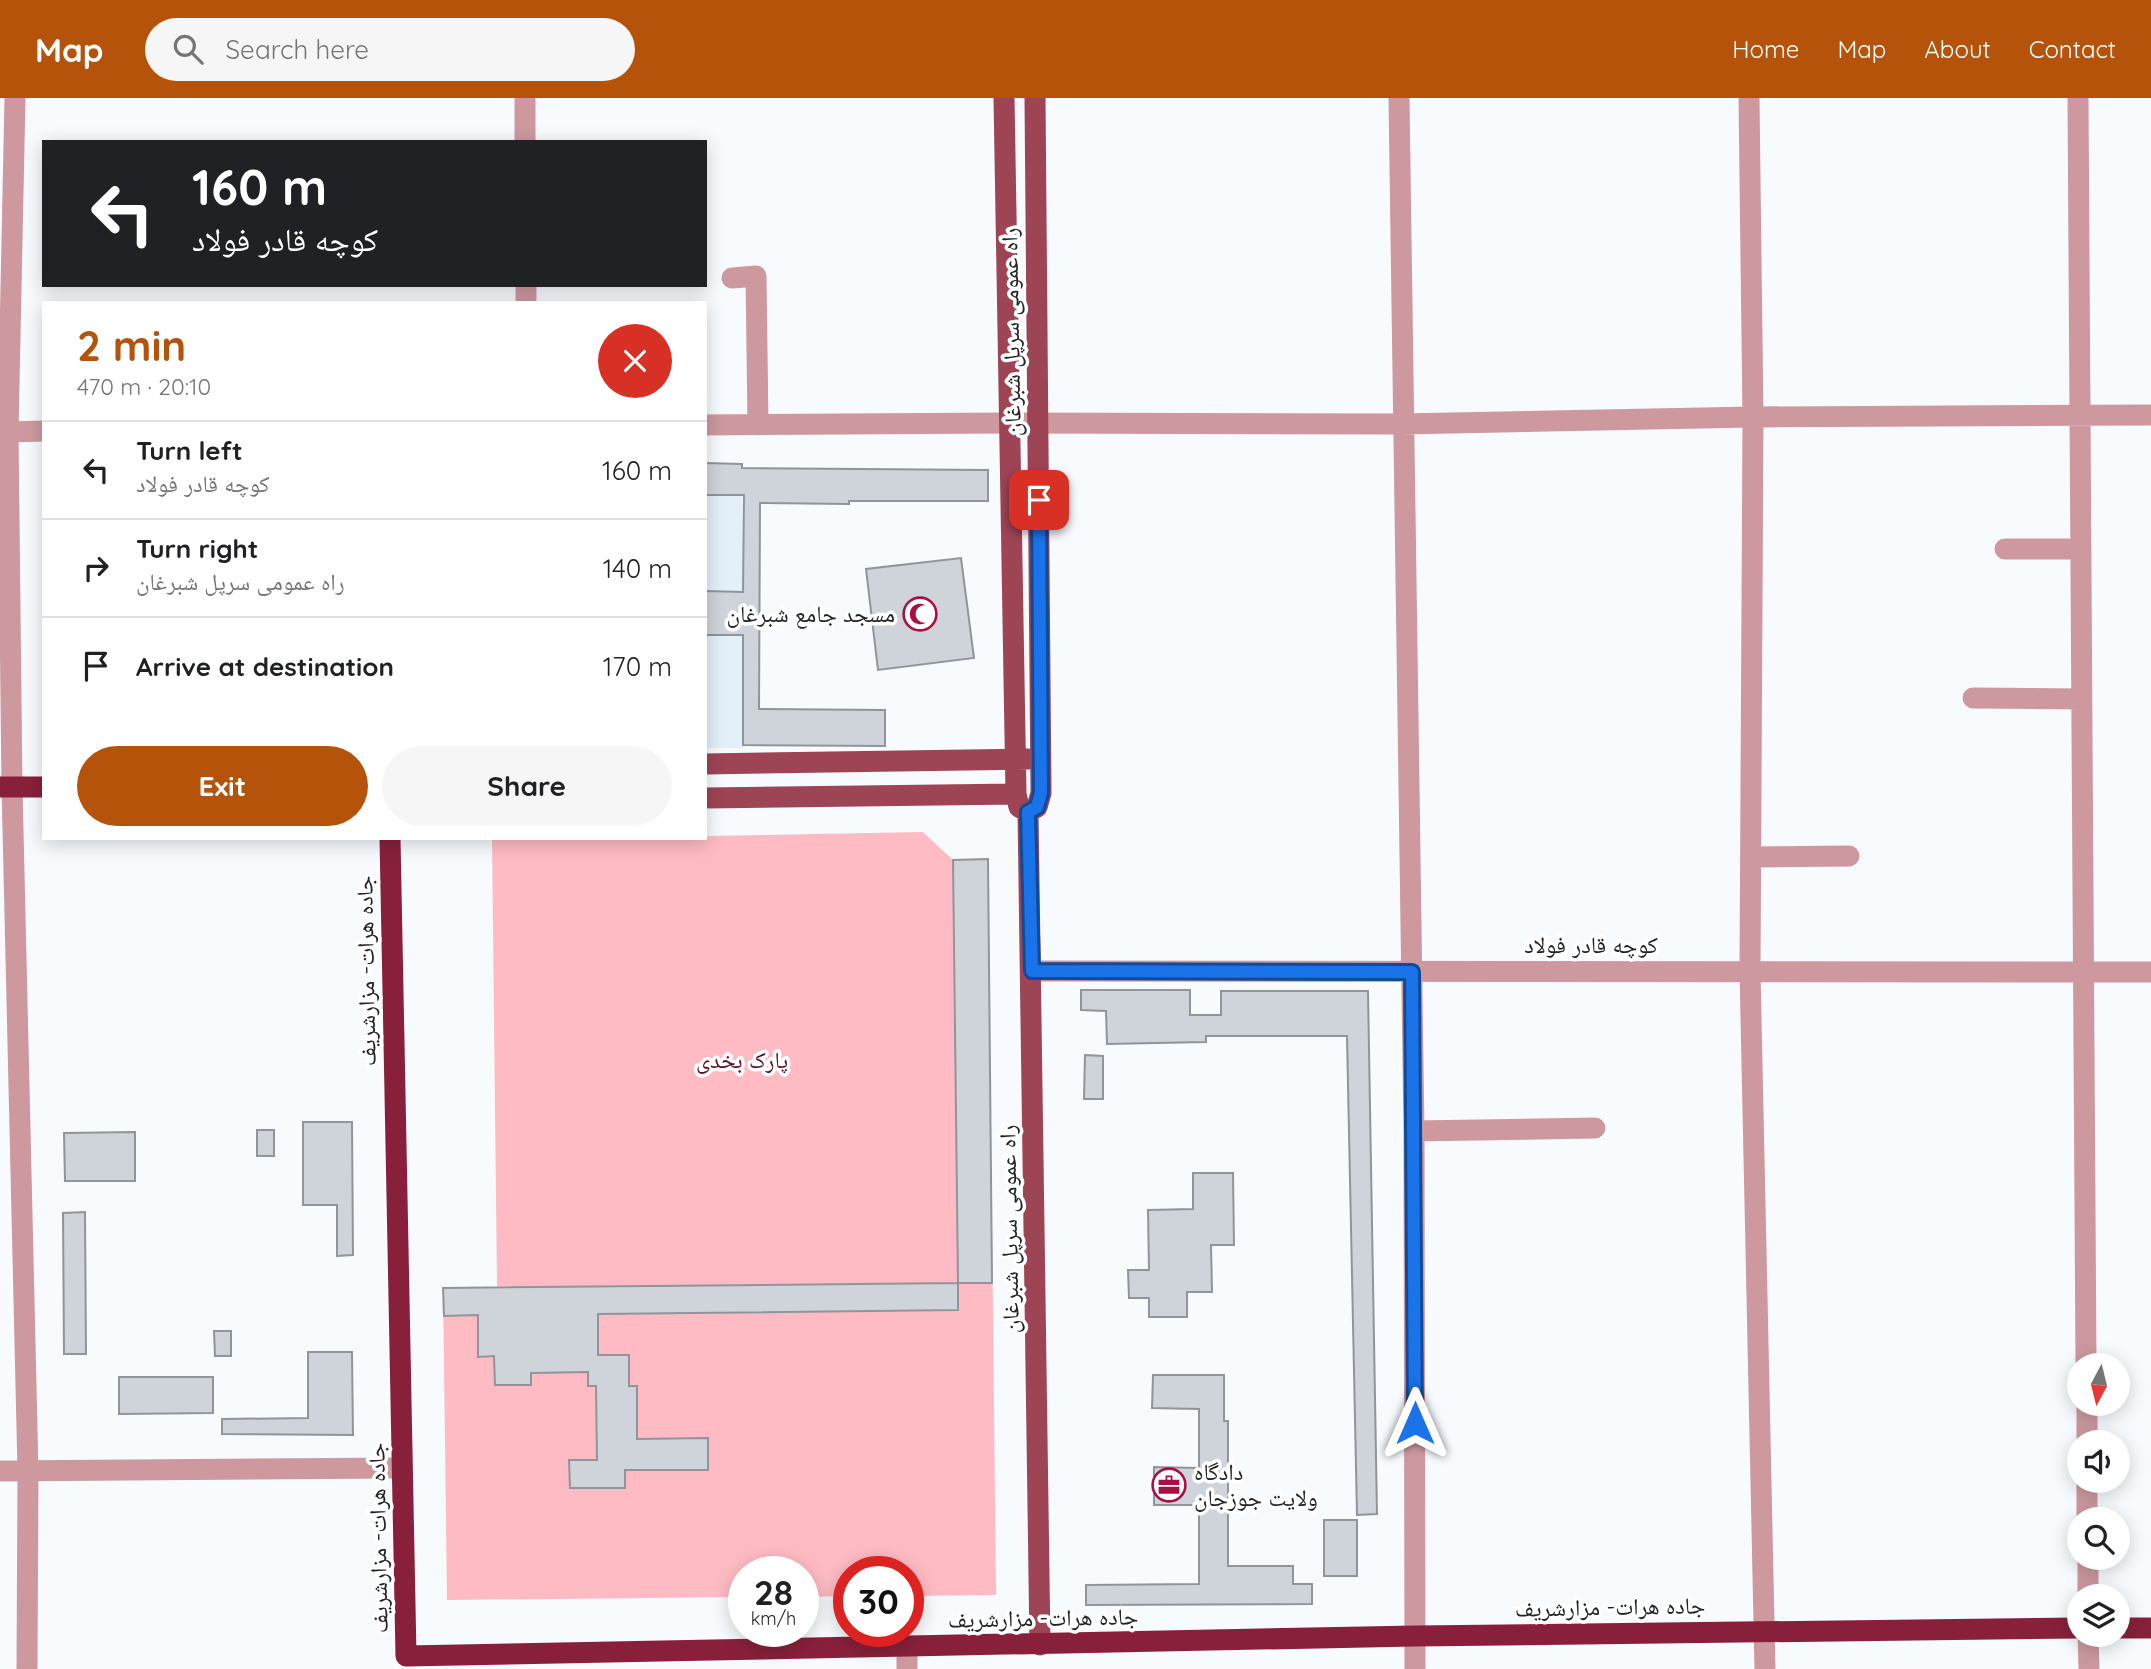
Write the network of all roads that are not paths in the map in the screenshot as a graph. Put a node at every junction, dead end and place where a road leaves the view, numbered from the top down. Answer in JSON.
{"nodes":[{"id":1,"x":15,"y":98,"type":"edge"},
{"id":2,"x":525,"y":98,"type":"edge"},
{"id":3,"x":1004,"y":98,"type":"edge"},
{"id":4,"x":1035,"y":98,"type":"edge"},
{"id":5,"x":1399,"y":98,"type":"edge"},
{"id":6,"x":1749,"y":98,"type":"edge"},
{"id":7,"x":2078,"y":98,"type":"edge"},
{"id":8,"x":525,"y":140,"type":"edge"},
{"id":9,"x":732,"y":278,"type":"dead end"},
{"id":10,"x":2079,"y":415,"type":"junction"},
{"id":11,"x":2151,"y":415,"type":"edge"},
{"id":12,"x":1753,"y":417,"type":"junction"},
{"id":13,"x":1008,"y":422,"type":"junction"},
{"id":14,"x":1039,"y":423,"type":"junction"},
{"id":15,"x":1402,"y":424,"type":"junction"},
{"id":16,"x":707,"y":425,"type":"edge"},
{"id":17,"x":758,"y":425,"type":"junction"},
{"id":18,"x":42,"y":431,"type":"edge"},
{"id":19,"x":8,"y":432,"type":"junction"},
{"id":20,"x":2006,"y":549,"type":"dead end"},
{"id":21,"x":2080,"y":550,"type":"junction"},
{"id":22,"x":1973,"y":698,"type":"dead end"},
{"id":23,"x":2081,"y":699,"type":"junction"},
{"id":24,"x":1041,"y":759,"type":"junction"},
{"id":25,"x":1015,"y":760,"type":"junction"},
{"id":26,"x":707,"y":764,"type":"edge"},
{"id":27,"x":6,"y":787,"type":"edge"},
{"id":28,"x":42,"y":787,"type":"edge"},
{"id":29,"x":1016,"y":793,"type":"junction"},
{"id":30,"x":707,"y":798,"type":"edge"},
{"id":31,"x":1028,"y":812,"type":"junction"},
{"id":32,"x":390,"y":840,"type":"edge"},
{"id":33,"x":1849,"y":856,"type":"dead end"},
{"id":34,"x":1751,"y":857,"type":"junction"},
{"id":35,"x":1032,"y":971,"type":"junction"},
{"id":36,"x":1750,"y":971,"type":"junction"},
{"id":37,"x":1412,"y":972,"type":"junction"},
{"id":38,"x":2151,"y":972,"type":"edge"},
{"id":39,"x":2083,"y":973,"type":"junction"},
{"id":40,"x":1595,"y":1128,"type":"dead end"},
{"id":41,"x":1414,"y":1131,"type":"junction"},
{"id":42,"x":2086,"y":1353,"type":"edge"},
{"id":43,"x":402,"y":1468,"type":"junction"},
{"id":44,"x":0,"y":1471,"type":"edge"},
{"id":45,"x":28,"y":1471,"type":"junction"},
{"id":46,"x":2067,"y":1628,"type":"edge"},
{"id":47,"x":2130,"y":1628,"type":"edge"},
{"id":48,"x":2151,"y":1628,"type":"edge"},
{"id":49,"x":1765,"y":1632,"type":"junction"},
{"id":50,"x":1415,"y":1636,"type":"junction"},
{"id":51,"x":1040,"y":1645,"type":"junction"},
{"id":52,"x":2088,"y":1647,"type":"edge"},
{"id":53,"x":907,"y":1658,"type":"edge"},
{"id":54,"x":406,"y":1662,"type":"edge"},
{"id":55,"x":27,"y":1669,"type":"edge"},
{"id":56,"x":1415,"y":1669,"type":"edge"},
{"id":57,"x":1765,"y":1669,"type":"edge"},
{"id":58,"x":2089,"y":1669,"type":"edge"}],
"edges":[{"from":1,"to":19,"type":"street"},
{"from":2,"to":8,"type":"street"},
{"from":3,"to":13,"type":"main road","name":"راه عمومی سرپل شبرغان"},
{"from":4,"to":14,"type":"main road","name":"راه عمومی سرپل شبرغان"},
{"from":5,"to":15,"type":"street"},
{"from":6,"to":12,"type":"street"},
{"from":7,"to":10,"type":"street"},
{"from":9,"to":17,"type":"street"},
{"from":10,"to":11,"type":"street"},
{"from":10,"to":12,"type":"street"},
{"from":10,"to":21,"type":"street"},
{"from":12,"to":15,"type":"street"},
{"from":12,"to":34,"type":"street"},
{"from":13,"to":14,"type":"street"},
{"from":13,"to":17,"type":"street"},
{"from":13,"to":25,"type":"main road","name":"راه عمومی سرپل شبرغان"},
{"from":14,"to":15,"type":"street"},
{"from":14,"to":24,"type":"main road","name":"راه عمومی سرپل شبرغان"},
{"from":15,"to":37,"type":"street"},
{"from":16,"to":17,"type":"street"},
{"from":18,"to":19,"type":"street"},
{"from":19,"to":27,"type":"street"},
{"from":20,"to":21,"type":"street"},
{"from":21,"to":23,"type":"street"},
{"from":22,"to":23,"type":"street"},
{"from":23,"to":39,"type":"street"},
{"from":24,"to":25,"type":"main road"},
{"from":24,"to":31,"type":"main road","name":"راه عمومی سرپل شبرغان"},
{"from":25,"to":26,"type":"main road"},
{"from":25,"to":29,"type":"main road","name":"راه عمومی سرپل شبرغان"},
{"from":27,"to":28,"type":"highway"},
{"from":27,"to":45,"type":"street"},
{"from":29,"to":30,"type":"main road"},
{"from":29,"to":31,"type":"main road"},
{"from":31,"to":35,"type":"main road","name":"راه عمومی سرپل شبرغان"},
{"from":32,"to":43,"type":"highway","name":"جاده هرات- مزارشریف"},
{"from":33,"to":34,"type":"street"},
{"from":34,"to":36,"type":"street"},
{"from":35,"to":37,"type":"street","name":"کوچه قادر فولاد"},
{"from":35,"to":51,"type":"main road","name":"راه عمومی سرپل شبرغان"},
{"from":36,"to":37,"type":"street","name":"کوچه قادر فولاد"},
{"from":36,"to":39,"type":"street","name":"کوچه قادر فولاد"},
{"from":36,"to":49,"type":"street"},
{"from":37,"to":41,"type":"street"},
{"from":38,"to":39,"type":"street","name":"کوچه قادر فولاد"},
{"from":39,"to":42,"type":"street"},
{"from":40,"to":41,"type":"street"},
{"from":41,"to":50,"type":"street"},
{"from":43,"to":45,"type":"street"},
{"from":43,"to":54,"type":"highway","name":"جاده هرات- مزارشریف"},
{"from":44,"to":45,"type":"street"},
{"from":45,"to":55,"type":"street"},
{"from":46,"to":49,"type":"highway","name":"جاده هرات- مزارشریف"},
{"from":47,"to":48,"type":"highway"},
{"from":49,"to":50,"type":"highway","name":"جاده هرات- مزارشریف"},
{"from":49,"to":57,"type":"street"},
{"from":50,"to":51,"type":"highway","name":"جاده هرات- مزارشریف"},
{"from":50,"to":56,"type":"street"},
{"from":51,"to":53,"type":"highway","name":"جاده هرات- مزارشریف"},
{"from":52,"to":58,"type":"street"},
{"from":53,"to":54,"type":"highway","name":"جاده هرات- مزارشریف"}]}
